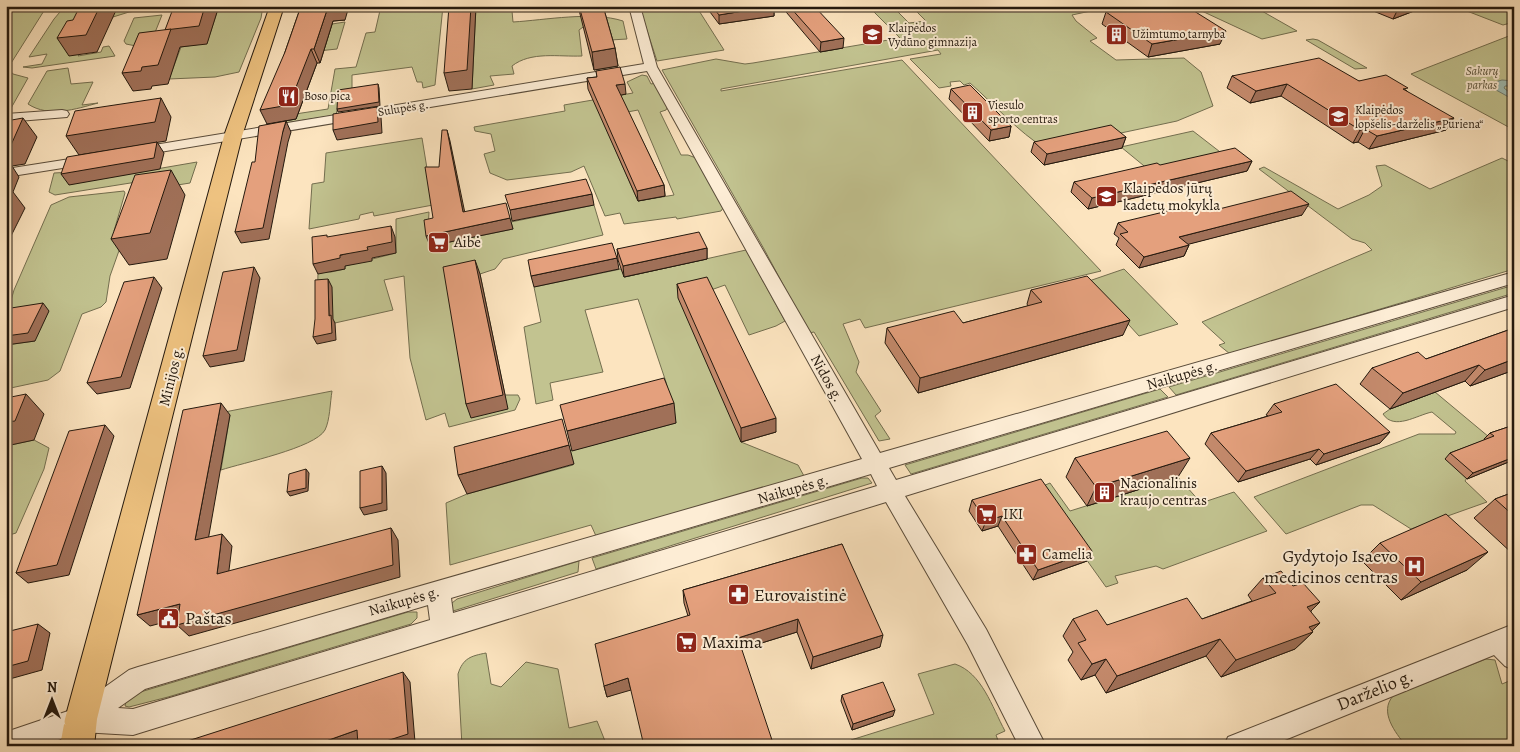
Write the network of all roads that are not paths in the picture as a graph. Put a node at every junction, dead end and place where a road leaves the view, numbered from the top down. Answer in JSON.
{"nodes":[{"id":1,"x":634,"y":6,"type":"edge"},
{"id":2,"x":276,"y":7,"type":"edge"},
{"id":3,"x":651,"y":67,"type":"junction"},
{"id":4,"x":62,"y":114,"type":"dead end"},
{"id":5,"x":6,"y":118,"type":"edge"},
{"id":6,"x":233,"y":136,"type":"junction"},
{"id":7,"x":125,"y":154,"type":"edge"},
{"id":8,"x":106,"y":157,"type":"edge"},
{"id":9,"x":6,"y":174,"type":"edge"},
{"id":10,"x":1514,"y":277,"type":"edge"},
{"id":11,"x":1514,"y":301,"type":"edge"},
{"id":12,"x":876,"y":464,"type":"junction"},
{"id":13,"x":891,"y":491,"type":"junction"},
{"id":14,"x":439,"y":591,"type":"junction"},
{"id":15,"x":442,"y":627,"type":"junction"},
{"id":16,"x":1508,"y":645,"type":"edge"},
{"id":17,"x":81,"y":719,"type":"junction"},
{"id":18,"x":6,"y":745,"type":"edge"},
{"id":19,"x":77,"y":746,"type":"edge"},
{"id":20,"x":1033,"y":746,"type":"edge"},
{"id":21,"x":1237,"y":746,"type":"edge"}],
"edges":[{"from":1,"to":3,"type":"street","name":"Nidos g."},
{"from":2,"to":6,"type":"main road","name":"Minijos g."},
{"from":3,"to":6,"type":"street","name":"Sulupės g."},
{"from":3,"to":12,"type":"street","name":"Nidos g."},
{"from":4,"to":5,"type":"street"},
{"from":6,"to":7,"type":"street","name":"Sulupės g."},
{"from":6,"to":17,"type":"main road","name":"Minijos g."},
{"from":8,"to":9,"type":"street"},
{"from":10,"to":12,"type":"street","name":"Naikupės g."},
{"from":11,"to":13,"type":"street","name":"Naikupės g."},
{"from":12,"to":13,"type":"street","name":"Nidos g."},
{"from":12,"to":14,"type":"street","name":"Naikupės g."},
{"from":13,"to":15,"type":"street","name":"Naikupės g."},
{"from":13,"to":20,"type":"street","name":"Nidos g."},
{"from":14,"to":15,"type":"street"},
{"from":14,"to":17,"type":"street","name":"Naikupės g."},
{"from":15,"to":17,"type":"street","name":"Naikupės g."},
{"from":16,"to":21,"type":"street","name":"Darželio g."},
{"from":17,"to":18,"type":"street","name":"Naikupės g."},
{"from":17,"to":19,"type":"main road","name":"Minijos g."}]}
